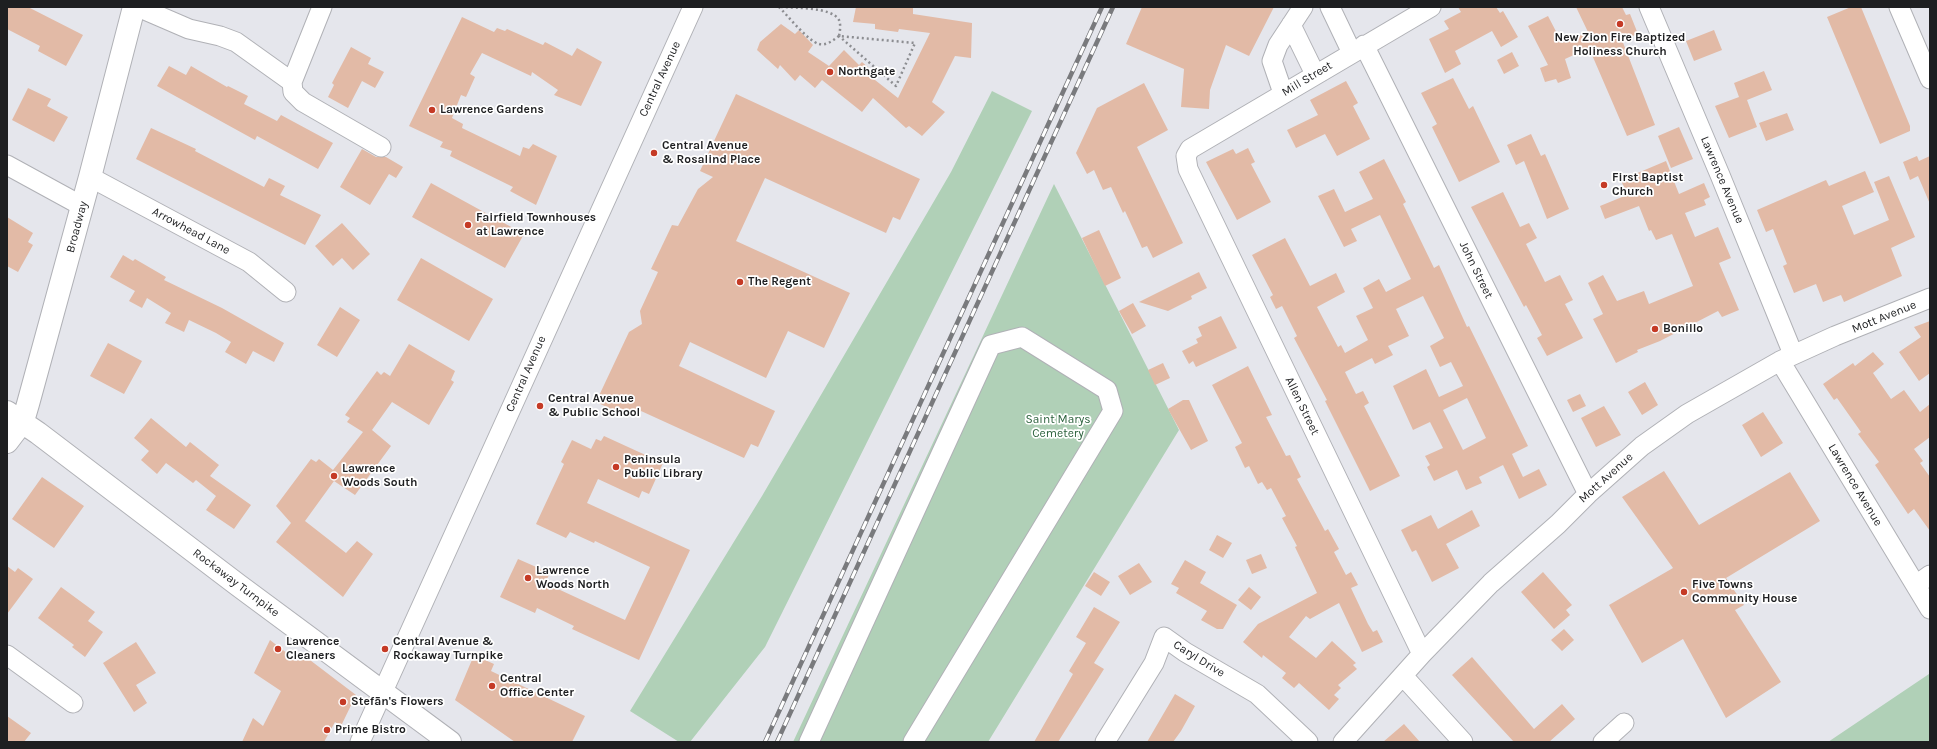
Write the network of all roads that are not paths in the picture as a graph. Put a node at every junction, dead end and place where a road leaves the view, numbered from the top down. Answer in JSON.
{"nodes":[{"id":1,"x":134,"y":7,"type":"edge"},
{"id":2,"x":138,"y":7,"type":"edge"},
{"id":3,"x":322,"y":7,"type":"edge"},
{"id":4,"x":693,"y":7,"type":"edge"},
{"id":5,"x":1303,"y":7,"type":"edge"},
{"id":6,"x":1330,"y":7,"type":"edge"},
{"id":7,"x":1431,"y":7,"type":"edge"},
{"id":8,"x":1649,"y":7,"type":"edge"},
{"id":9,"x":1899,"y":7,"type":"edge"},
{"id":10,"x":1291,"y":25,"type":"junction"},
{"id":11,"x":1358,"y":49,"type":"junction"},
{"id":12,"x":1315,"y":74,"type":"junction"},
{"id":13,"x":1930,"y":79,"type":"edge"},
{"id":14,"x":292,"y":82,"type":"junction"},
{"id":15,"x":1284,"y":93,"type":"junction"},
{"id":16,"x":381,"y":147,"type":"dead end"},
{"id":17,"x":1186,"y":156,"type":"joint"},
{"id":18,"x":7,"y":165,"type":"edge"},
{"id":19,"x":90,"y":178,"type":"junction"},
{"id":20,"x":82,"y":206,"type":"junction"},
{"id":21,"x":286,"y":292,"type":"dead end"},
{"id":22,"x":1930,"y":298,"type":"edge"},
{"id":23,"x":1786,"y":358,"type":"junction"},
{"id":24,"x":15,"y":417,"type":"edge"},
{"id":25,"x":7,"y":442,"type":"edge"},
{"id":26,"x":1588,"y":494,"type":"junction"},
{"id":27,"x":1923,"y":580,"type":"edge"},
{"id":28,"x":1930,"y":609,"type":"edge"},
{"id":29,"x":1422,"y":654,"type":"junction"},
{"id":30,"x":7,"y":655,"type":"edge"},
{"id":31,"x":1403,"y":676,"type":"junction"},
{"id":32,"x":383,"y":691,"type":"junction"},
{"id":33,"x":73,"y":703,"type":"dead end"},
{"id":34,"x":1624,"y":723,"type":"dead end"},
{"id":35,"x":360,"y":742,"type":"edge"},
{"id":36,"x":450,"y":742,"type":"edge"},
{"id":37,"x":809,"y":742,"type":"edge"},
{"id":38,"x":913,"y":742,"type":"edge"},
{"id":39,"x":1104,"y":742,"type":"edge"},
{"id":40,"x":1308,"y":742,"type":"edge"},
{"id":41,"x":1343,"y":742,"type":"edge"},
{"id":42,"x":1463,"y":742,"type":"edge"},
{"id":43,"x":1603,"y":742,"type":"edge"}],
"edges":[{"from":1,"to":19,"type":"main road","name":"Broadway"},
{"from":2,"to":14,"type":"street"},
{"from":3,"to":14,"type":"street"},
{"from":4,"to":32,"type":"street","name":"Central Avenue"},
{"from":5,"to":10,"type":"street"},
{"from":6,"to":11,"type":"street","name":"John Street"},
{"from":7,"to":11,"type":"street","name":"Mill Street"},
{"from":8,"to":23,"type":"street","name":"Lawrence Avenue"},
{"from":9,"to":13,"type":"street"},
{"from":10,"to":12,"type":"street"},
{"from":10,"to":15,"type":"street"},
{"from":11,"to":12,"type":"street","name":"Mill Street"},
{"from":11,"to":26,"type":"street","name":"John Street"},
{"from":12,"to":15,"type":"street","name":"Mill Street"},
{"from":14,"to":16,"type":"street"},
{"from":15,"to":17,"type":"street","name":"Mill Street"},
{"from":17,"to":29,"type":"street","name":"Allen Street"},
{"from":18,"to":20,"type":"street"},
{"from":19,"to":20,"type":"main road","name":"Broadway"},
{"from":19,"to":21,"type":"street","name":"Arrowhead Lane"},
{"from":20,"to":24,"type":"main road","name":"Broadway"},
{"from":22,"to":23,"type":"street","name":"Mott Avenue"},
{"from":23,"to":26,"type":"street","name":"Mott Avenue"},
{"from":23,"to":27,"type":"street","name":"Lawrence Avenue"},
{"from":24,"to":25,"type":"main road","name":"Broadway"},
{"from":24,"to":32,"type":"main road","name":"Rockaway Turnpike"},
{"from":26,"to":29,"type":"street","name":"Mott Avenue"},
{"from":27,"to":28,"type":"street","name":"Lawrence Avenue"},
{"from":29,"to":31,"type":"street","name":"Mott Avenue"},
{"from":30,"to":33,"type":"street"},
{"from":31,"to":41,"type":"street","name":"Mott Avenue"},
{"from":31,"to":42,"type":"street"},
{"from":32,"to":35,"type":"street","name":"Central Avenue"},
{"from":32,"to":36,"type":"main road","name":"Rockaway Turnpike"},
{"from":34,"to":43,"type":"street"},
{"from":37,"to":38,"type":"street"},
{"from":39,"to":40,"type":"street","name":"Caryl Drive"}]}
